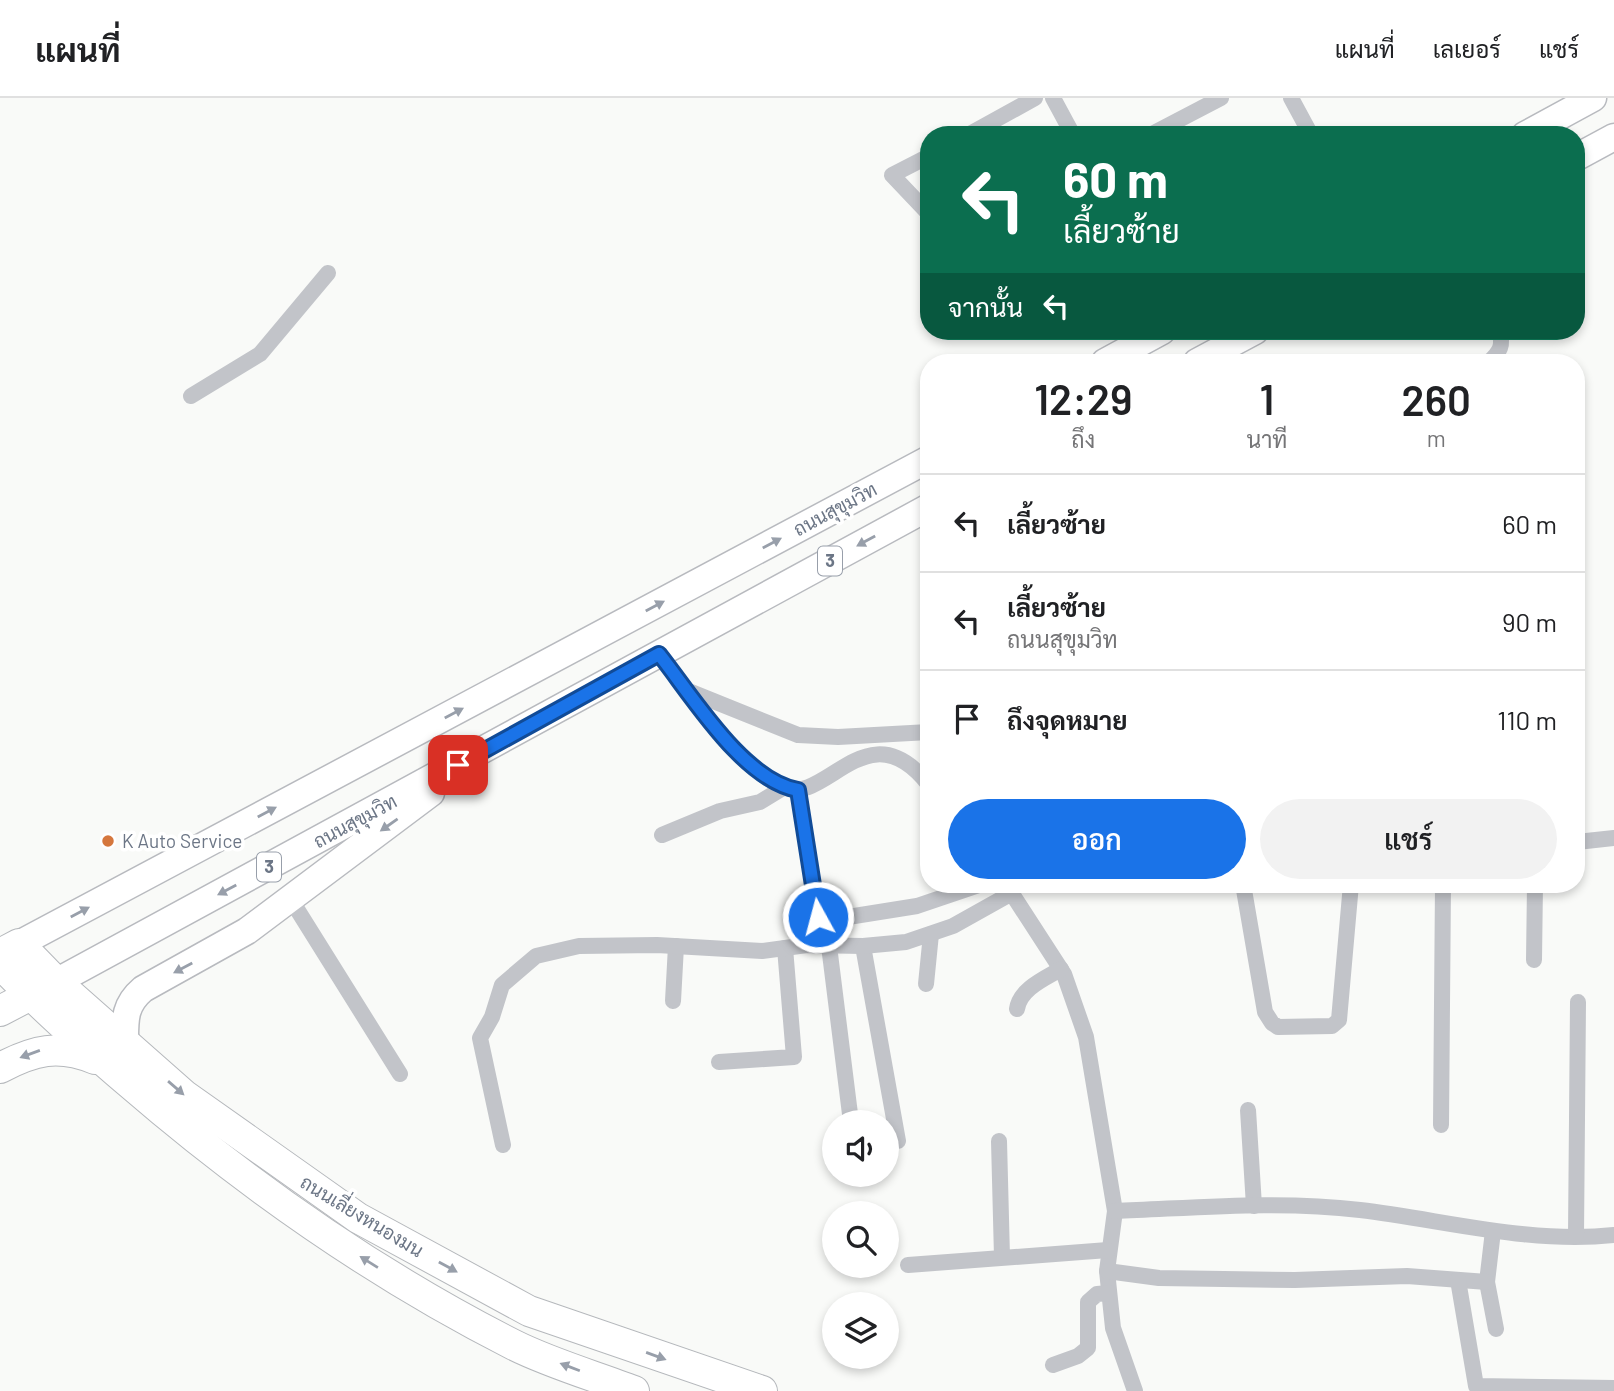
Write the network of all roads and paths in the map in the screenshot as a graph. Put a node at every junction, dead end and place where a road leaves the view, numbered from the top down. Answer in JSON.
{"nodes":[{"id":1,"x":1035,"y":98,"type":"edge"},
{"id":2,"x":1053,"y":98,"type":"edge"},
{"id":3,"x":1221,"y":98,"type":"edge"},
{"id":4,"x":1593,"y":98,"type":"edge"},
{"id":5,"x":1295,"y":99,"type":"edge"},
{"id":6,"x":984,"y":126,"type":"edge"},
{"id":7,"x":1068,"y":126,"type":"edge"},
{"id":8,"x":1167,"y":126,"type":"edge"},
{"id":9,"x":1307,"y":126,"type":"edge"},
{"id":10,"x":1542,"y":126,"type":"edge"},
{"id":11,"x":1614,"y":137,"type":"edge"},
{"id":12,"x":1585,"y":153,"type":"edge"},
{"id":13,"x":920,"y":161,"type":"edge"},
{"id":14,"x":920,"y":205,"type":"edge"},
{"id":15,"x":328,"y":273,"type":"dead end"},
{"id":16,"x":1145,"y":340,"type":"edge"},
{"id":17,"x":1245,"y":340,"type":"edge"},
{"id":18,"x":1120,"y":354,"type":"edge"},
{"id":19,"x":1229,"y":354,"type":"edge"},
{"id":20,"x":191,"y":396,"type":"dead end"},
{"id":21,"x":920,"y":464,"type":"edge"},
{"id":22,"x":905,"y":472,"type":"junction"},
{"id":23,"x":920,"y":495,"type":"edge"},
{"id":24,"x":920,"y":512,"type":"edge"},
{"id":25,"x":659,"y":654,"type":"junction"},
{"id":26,"x":688,"y":691,"type":"junction"},
{"id":27,"x":920,"y":732,"type":"edge"},
{"id":28,"x":481,"y":752,"type":"junction"},
{"id":29,"x":920,"y":776,"type":"edge"},
{"id":30,"x":791,"y":789,"type":"junction"},
{"id":31,"x":662,"y":835,"type":"dead end"},
{"id":32,"x":1614,"y":838,"type":"edge"},
{"id":33,"x":1585,"y":841,"type":"edge"},
{"id":34,"x":955,"y":893,"type":"edge"},
{"id":35,"x":1002,"y":893,"type":"edge"},
{"id":36,"x":1012,"y":893,"type":"edge"},
{"id":37,"x":1244,"y":893,"type":"edge"},
{"id":38,"x":1350,"y":893,"type":"edge"},
{"id":39,"x":1443,"y":893,"type":"edge"},
{"id":40,"x":1535,"y":893,"type":"edge"},
{"id":41,"x":290,"y":898,"type":"junction"},
{"id":42,"x":931,"y":934,"type":"junction"},
{"id":43,"x":676,"y":946,"type":"junction"},
{"id":44,"x":829,"y":946,"type":"junction"},
{"id":45,"x":863,"y":946,"type":"junction"},
{"id":46,"x":785,"y":948,"type":"junction"},
{"id":47,"x":6,"y":954,"type":"edge"},
{"id":48,"x":1534,"y":960,"type":"dead end"},
{"id":49,"x":1061,"y":969,"type":"junction"},
{"id":50,"x":56,"y":982,"type":"junction"},
{"id":51,"x":926,"y":984,"type":"dead end"},
{"id":52,"x":30,"y":995,"type":"junction"},
{"id":53,"x":673,"y":1001,"type":"dead end"},
{"id":54,"x":1578,"y":1002,"type":"dead end"},
{"id":55,"x":1017,"y":1009,"type":"dead end"},
{"id":56,"x":0,"y":1011,"type":"edge"},
{"id":57,"x":116,"y":1054,"type":"junction"},
{"id":58,"x":719,"y":1062,"type":"dead end"},
{"id":59,"x":0,"y":1068,"type":"edge"},
{"id":60,"x":400,"y":1074,"type":"dead end"},
{"id":61,"x":850,"y":1110,"type":"edge"},
{"id":62,"x":892,"y":1110,"type":"edge"},
{"id":63,"x":1248,"y":1110,"type":"dead end"},
{"id":64,"x":1441,"y":1125,"type":"dead end"},
{"id":65,"x":999,"y":1141,"type":"dead end"},
{"id":66,"x":503,"y":1146,"type":"dead end"},
{"id":67,"x":1254,"y":1206,"type":"junction"},
{"id":68,"x":1115,"y":1211,"type":"junction"},
{"id":69,"x":1493,"y":1231,"type":"junction"},
{"id":70,"x":1614,"y":1235,"type":"edge"},
{"id":71,"x":1576,"y":1236,"type":"junction"},
{"id":72,"x":1108,"y":1250,"type":"junction"},
{"id":73,"x":1002,"y":1258,"type":"junction"},
{"id":74,"x":908,"y":1265,"type":"dead end"},
{"id":75,"x":1107,"y":1271,"type":"junction"},
{"id":76,"x":1458,"y":1280,"type":"junction"},
{"id":77,"x":1487,"y":1282,"type":"junction"},
{"id":78,"x":1109,"y":1293,"type":"junction"},
{"id":79,"x":1496,"y":1329,"type":"dead end"},
{"id":80,"x":1053,"y":1365,"type":"dead end"},
{"id":81,"x":1614,"y":1388,"type":"edge"},
{"id":82,"x":634,"y":1391,"type":"edge"},
{"id":83,"x":762,"y":1391,"type":"edge"},
{"id":84,"x":1135,"y":1391,"type":"edge"}],
"edges":[{"from":1,"to":6,"type":"street"},
{"from":2,"to":7,"type":"street"},
{"from":3,"to":8,"type":"street"},
{"from":4,"to":10,"type":"main road"},
{"from":5,"to":9,"type":"street"},
{"from":11,"to":12,"type":"main road"},
{"from":13,"to":14,"type":"street"},
{"from":15,"to":20,"type":"street"},
{"from":16,"to":18,"type":"main road"},
{"from":17,"to":19,"type":"main road"},
{"from":21,"to":22,"type":"main road","name":"ถนนสุขุมวิท","number":"3"},
{"from":22,"to":23,"type":"main road"},
{"from":47,"to":22,"type":"main road","name":"ถนนสุขุมวิท","number":"3","one_way":true},
{"from":24,"to":25,"type":"main road","name":"ถนนสุขุมวิท","number":"3","one_way":true},
{"from":25,"to":26,"type":"street"},
{"from":25,"to":28,"type":"main road","name":"ถนนสุขุมวิท","number":"3"},
{"from":26,"to":27,"type":"street"},
{"from":26,"to":30,"type":"street"},
{"from":28,"to":41,"type":"main road","one_way":true},
{"from":28,"to":50,"type":"main road","name":"ถนนสุขุมวิท","number":"3","one_way":true},
{"from":29,"to":30,"type":"street"},
{"from":30,"to":31,"type":"street"},
{"from":30,"to":34,"type":"street"},
{"from":32,"to":33,"type":"street"},
{"from":35,"to":42,"type":"street"},
{"from":36,"to":49,"type":"street"},
{"from":37,"to":38,"type":"street"},
{"from":39,"to":64,"type":"street"},
{"from":40,"to":48,"type":"street"},
{"from":41,"to":57,"type":"main road","one_way":true},
{"from":41,"to":60,"type":"street"},
{"from":42,"to":45,"type":"street"},
{"from":42,"to":51,"type":"street"},
{"from":43,"to":46,"type":"street"},
{"from":43,"to":53,"type":"street"},
{"from":43,"to":66,"type":"street"},
{"from":44,"to":45,"type":"street"},
{"from":44,"to":46,"type":"street"},
{"from":44,"to":61,"type":"street"},
{"from":45,"to":62,"type":"street"},
{"from":46,"to":58,"type":"street"},
{"from":47,"to":50,"type":"highway","name":"ถนนเลี่ยงหนองมน"},
{"from":47,"to":52,"type":"highway","name":"ถนนเลี่ยงหนองมน"},
{"from":49,"to":55,"type":"street"},
{"from":49,"to":68,"type":"street"},
{"from":50,"to":52,"type":"highway","name":"ถนนสุขุมวิท","number":"3"},
{"from":50,"to":57,"type":"highway","name":"ถนนเลี่ยงหนองมน"},
{"from":52,"to":56,"type":"highway","name":"ถนนสุขุมวิท","number":"3"},
{"from":52,"to":57,"type":"highway","name":"ถนนเลี่ยงหนองมน"},
{"from":54,"to":71,"type":"street"},
{"from":57,"to":59,"type":"highway","one_way":true},
{"from":82,"to":57,"type":"highway","name":"ถนนเลี่ยงหนองมน","one_way":true},
{"from":57,"to":83,"type":"highway","name":"ถนนเลี่ยงหนองมน","one_way":true},
{"from":63,"to":67,"type":"street"},
{"from":65,"to":73,"type":"street"},
{"from":67,"to":68,"type":"street"},
{"from":67,"to":69,"type":"street"},
{"from":68,"to":72,"type":"street"},
{"from":69,"to":71,"type":"street"},
{"from":69,"to":77,"type":"street"},
{"from":70,"to":71,"type":"street"},
{"from":72,"to":73,"type":"street"},
{"from":72,"to":75,"type":"street"},
{"from":73,"to":74,"type":"street"},
{"from":75,"to":76,"type":"street"},
{"from":75,"to":78,"type":"street"},
{"from":76,"to":77,"type":"street"},
{"from":76,"to":81,"type":"street"},
{"from":77,"to":79,"type":"street"},
{"from":78,"to":80,"type":"street"},
{"from":78,"to":84,"type":"street"}]}
